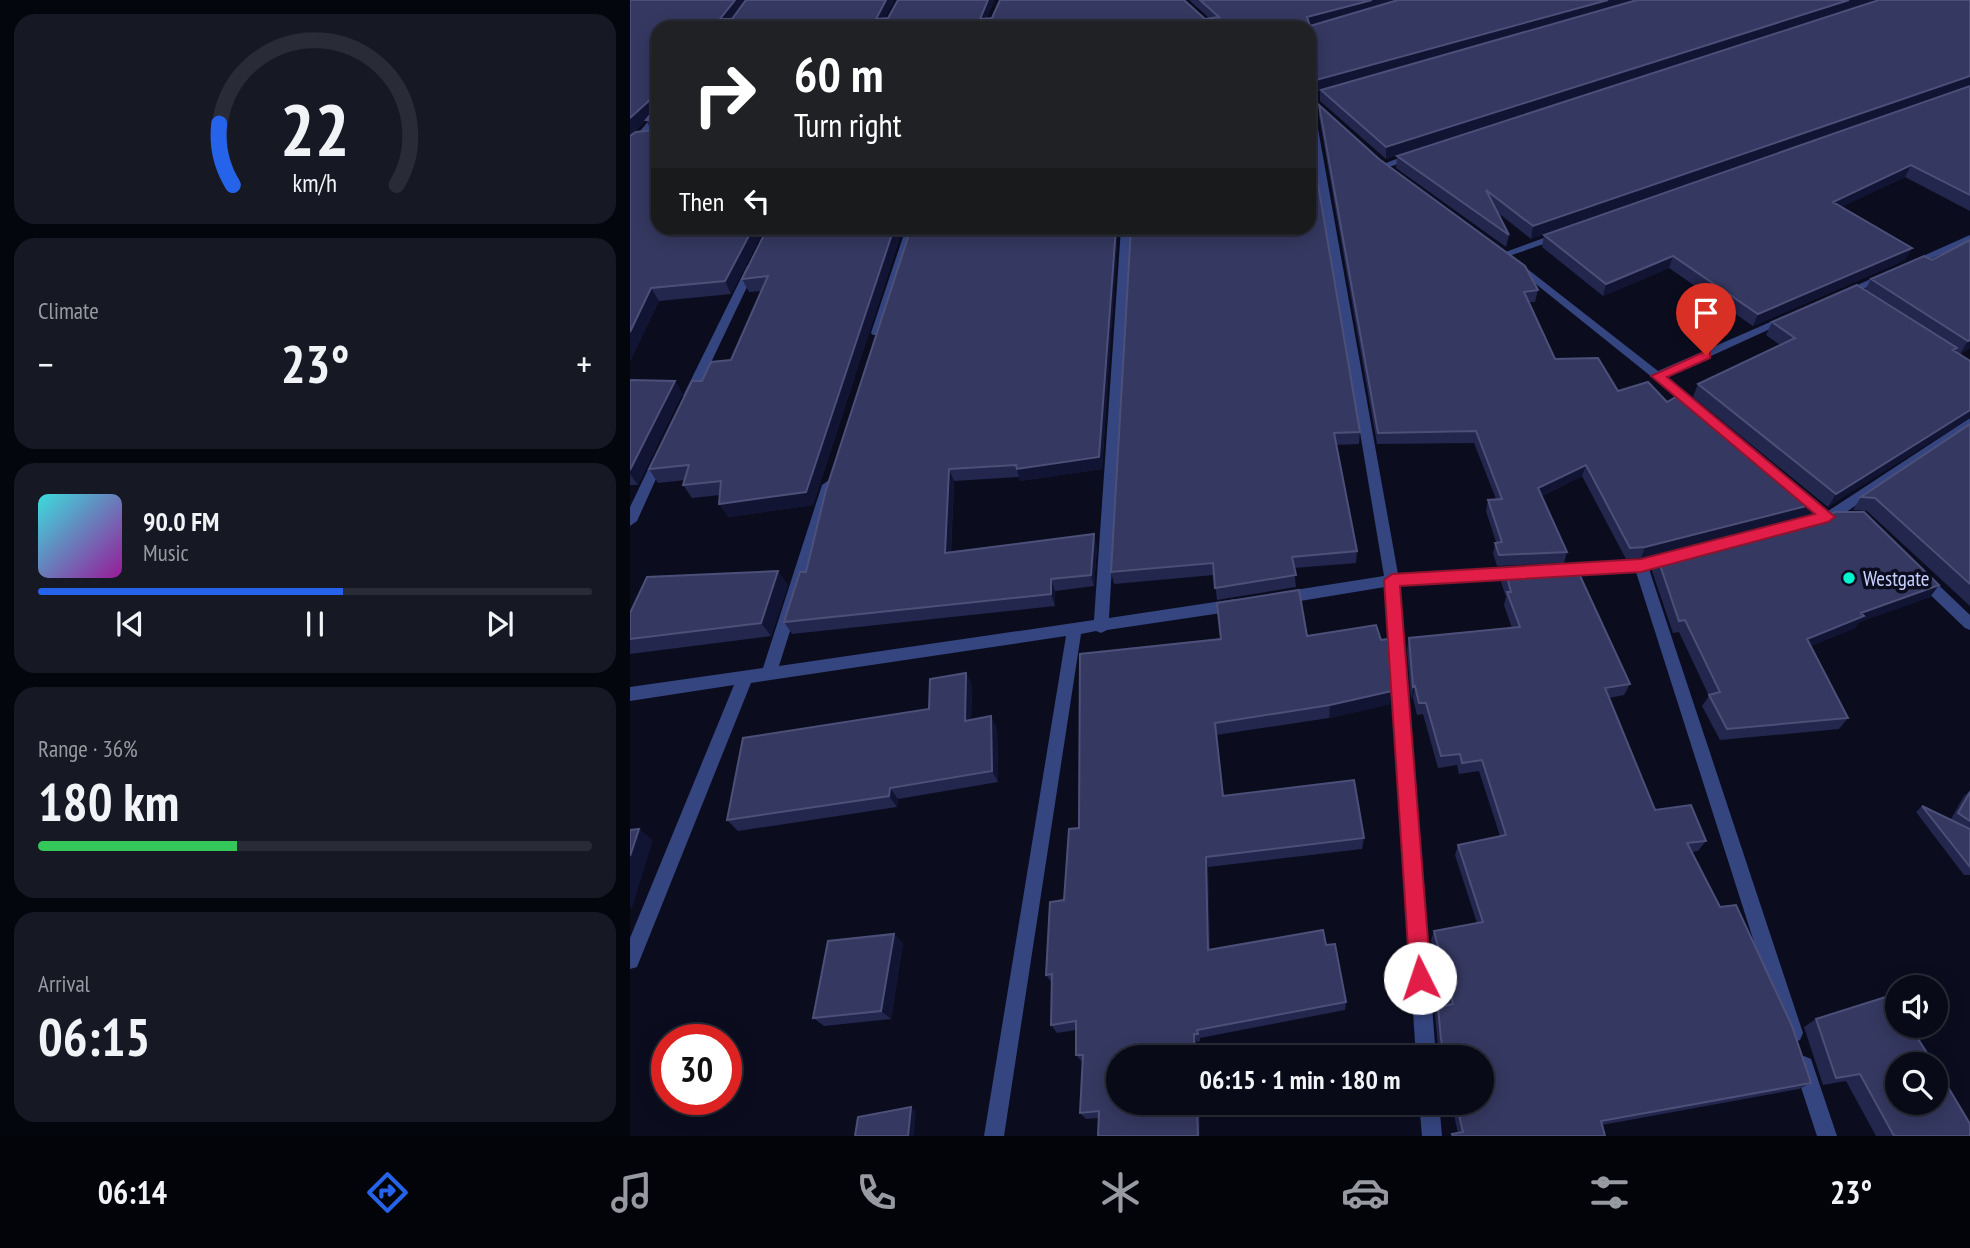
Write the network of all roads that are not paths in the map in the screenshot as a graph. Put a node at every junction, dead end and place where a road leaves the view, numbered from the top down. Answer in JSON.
{"nodes":[{"id":1,"x":1316,"y":118,"type":"edge"},
{"id":2,"x":651,"y":122,"type":"edge"},
{"id":3,"x":634,"y":139,"type":"edge"},
{"id":4,"x":630,"y":149,"type":"edge"},
{"id":5,"x":1422,"y":153,"type":"edge"},
{"id":6,"x":1394,"y":174,"type":"edge"},
{"id":7,"x":1570,"y":232,"type":"edge"},
{"id":8,"x":907,"y":235,"type":"edge"},
{"id":9,"x":1126,"y":235,"type":"edge"},
{"id":10,"x":1970,"y":238,"type":"edge"},
{"id":11,"x":1494,"y":246,"type":"edge"},
{"id":12,"x":759,"y":251,"type":"edge"},
{"id":13,"x":1505,"y":254,"type":"junction"},
{"id":14,"x":1851,"y":290,"type":"junction"},
{"id":15,"x":1862,"y":298,"type":"edge"},
{"id":16,"x":1827,"y":301,"type":"edge"},
{"id":17,"x":1802,"y":312,"type":"edge"},
{"id":18,"x":873,"y":346,"type":"edge"},
{"id":19,"x":1657,"y":376,"type":"junction"},
{"id":20,"x":683,"y":410,"type":"edge"},
{"id":21,"x":1700,"y":411,"type":"edge"},
{"id":22,"x":1970,"y":422,"type":"edge"},
{"id":23,"x":665,"y":447,"type":"edge"},
{"id":24,"x":831,"y":477,"type":"edge"},
{"id":25,"x":1822,"y":512,"type":"junction"},
{"id":26,"x":1849,"y":517,"type":"edge"},
{"id":27,"x":630,"y":521,"type":"edge"},
{"id":28,"x":1801,"y":524,"type":"edge"},
{"id":29,"x":1681,"y":555,"type":"edge"},
{"id":30,"x":1641,"y":566,"type":"junction"},
{"id":31,"x":1910,"y":566,"type":"edge"},
{"id":32,"x":1392,"y":580,"type":"junction"},
{"id":33,"x":1273,"y":599,"type":"edge"},
{"id":34,"x":1246,"y":603,"type":"edge"},
{"id":35,"x":1970,"y":624,"type":"edge"},
{"id":36,"x":1101,"y":627,"type":"junction"},
{"id":37,"x":1074,"y":631,"type":"junction"},
{"id":38,"x":769,"y":674,"type":"junction"},
{"id":39,"x":745,"y":678,"type":"junction"},
{"id":40,"x":630,"y":694,"type":"edge"},
{"id":41,"x":630,"y":960,"type":"edge"},
{"id":42,"x":1425,"y":1045,"type":"edge"},
{"id":43,"x":1430,"y":1115,"type":"edge"},
{"id":44,"x":994,"y":1136,"type":"edge"},
{"id":45,"x":1432,"y":1136,"type":"edge"},
{"id":46,"x":1827,"y":1136,"type":"edge"}],
"edges":[{"from":1,"to":32,"type":"street"},
{"from":2,"to":3,"type":"street"},
{"from":3,"to":4,"type":"street"},
{"from":5,"to":6,"type":"street"},
{"from":7,"to":13,"type":"street"},
{"from":8,"to":18,"type":"street"},
{"from":9,"to":36,"type":"street"},
{"from":10,"to":14,"type":"street"},
{"from":11,"to":13,"type":"street"},
{"from":12,"to":20,"type":"street"},
{"from":13,"to":19,"type":"street"},
{"from":14,"to":15,"type":"street"},
{"from":14,"to":16,"type":"street"},
{"from":17,"to":19,"type":"street"},
{"from":19,"to":21,"type":"street"},
{"from":22,"to":25,"type":"street"},
{"from":23,"to":27,"type":"street"},
{"from":24,"to":38,"type":"street"},
{"from":25,"to":26,"type":"street"},
{"from":25,"to":28,"type":"street"},
{"from":29,"to":30,"type":"street"},
{"from":30,"to":32,"type":"street"},
{"from":30,"to":46,"type":"street"},
{"from":31,"to":35,"type":"street"},
{"from":32,"to":33,"type":"street"},
{"from":32,"to":42,"type":"street"},
{"from":34,"to":36,"type":"street"},
{"from":36,"to":37,"type":"street"},
{"from":37,"to":38,"type":"street"},
{"from":37,"to":44,"type":"street"},
{"from":38,"to":39,"type":"street"},
{"from":39,"to":40,"type":"street"},
{"from":39,"to":41,"type":"street"},
{"from":43,"to":45,"type":"street"}]}
